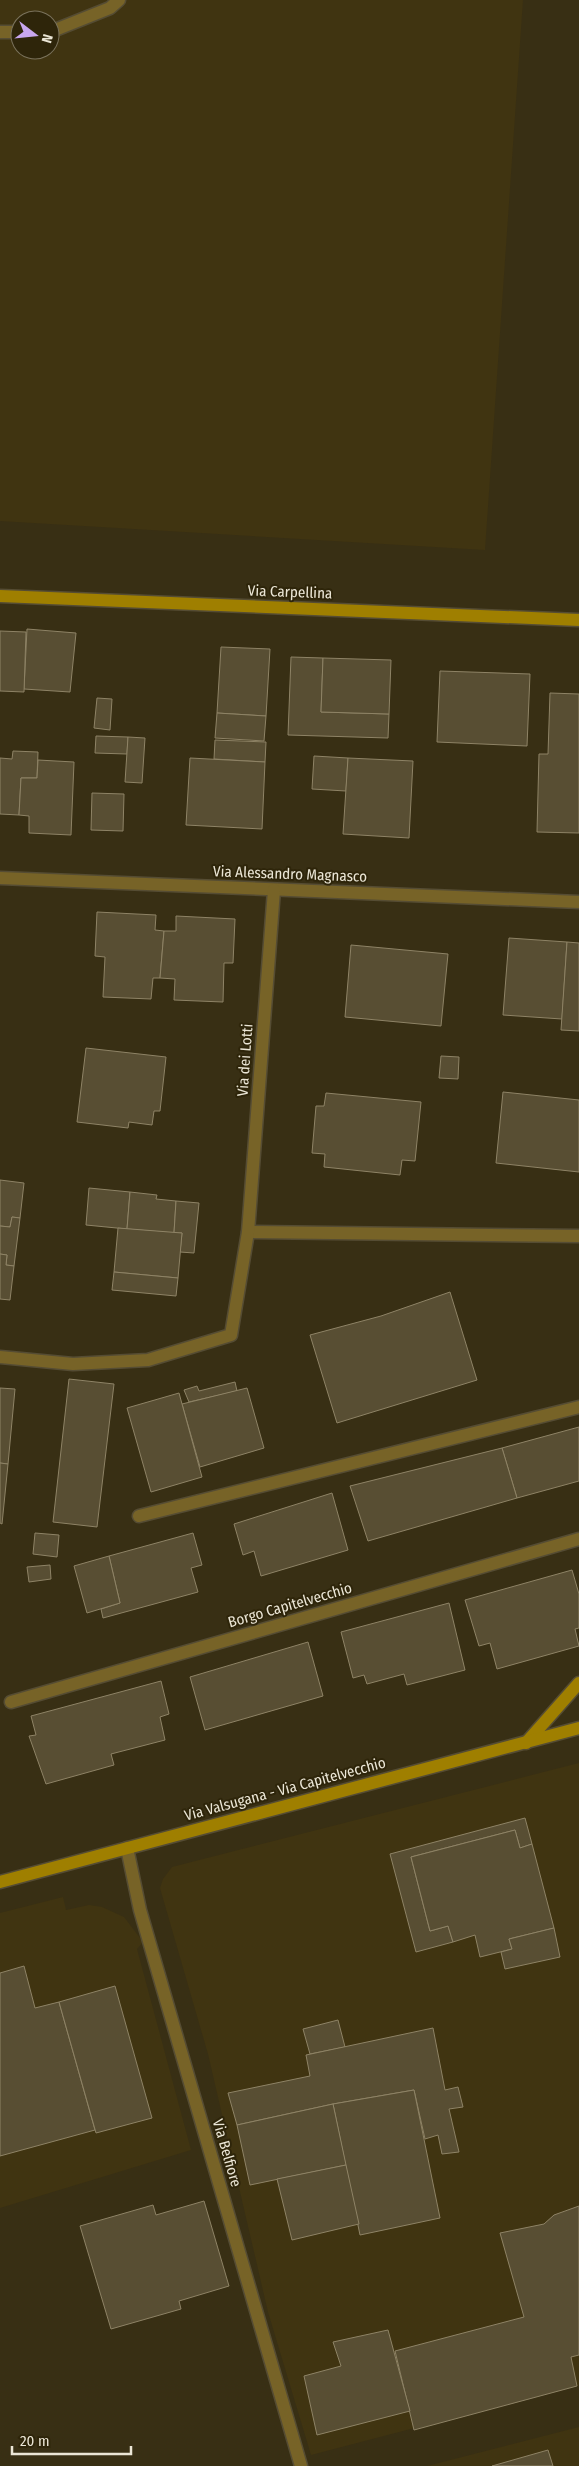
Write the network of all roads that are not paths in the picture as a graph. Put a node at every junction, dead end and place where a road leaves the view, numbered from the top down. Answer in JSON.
{"nodes":[{"id":1,"x":119,"y":0,"type":"edge"},
{"id":2,"x":60,"y":28,"type":"edge"},
{"id":3,"x":0,"y":596,"type":"edge"},
{"id":4,"x":579,"y":620,"type":"edge"},
{"id":5,"x":0,"y":878,"type":"edge"},
{"id":6,"x":274,"y":890,"type":"junction"},
{"id":7,"x":579,"y":902,"type":"edge"},
{"id":8,"x":248,"y":1232,"type":"junction"},
{"id":9,"x":579,"y":1236,"type":"edge"},
{"id":10,"x":0,"y":1357,"type":"edge"},
{"id":11,"x":579,"y":1407,"type":"edge"},
{"id":12,"x":139,"y":1516,"type":"dead end"},
{"id":13,"x":579,"y":1539,"type":"edge"},
{"id":14,"x":579,"y":1683,"type":"edge"},
{"id":15,"x":11,"y":1702,"type":"dead end"},
{"id":16,"x":579,"y":1728,"type":"edge"},
{"id":17,"x":526,"y":1743,"type":"junction"},
{"id":18,"x":127,"y":1848,"type":"junction"},
{"id":19,"x":0,"y":1882,"type":"edge"},
{"id":20,"x":301,"y":2466,"type":"edge"}],
"edges":[{"from":1,"to":2,"type":"street"},
{"from":3,"to":4,"type":"street","name":"Via Carpellina"},
{"from":5,"to":6,"type":"street","name":"Via Alessandro Magnasco"},
{"from":6,"to":7,"type":"street","name":"Via Alessandro Magnasco"},
{"from":6,"to":8,"type":"street","name":"Via dei Lotti"},
{"from":8,"to":9,"type":"street"},
{"from":8,"to":10,"type":"street","name":"Via dei Lotti"},
{"from":11,"to":12,"type":"street"},
{"from":13,"to":15,"type":"street","name":"Borgo Capitelvecchio"},
{"from":14,"to":17,"type":"street"},
{"from":16,"to":17,"type":"street","name":"Via Valsugana - Via Capitelvecchio"},
{"from":17,"to":18,"type":"street","name":"Via Valsugana - Via Capitelvecchio"},
{"from":18,"to":19,"type":"street","name":"Via Valsugana - Via Capitelvecchio"},
{"from":18,"to":20,"type":"street","name":"Via Belfiore"}]}
